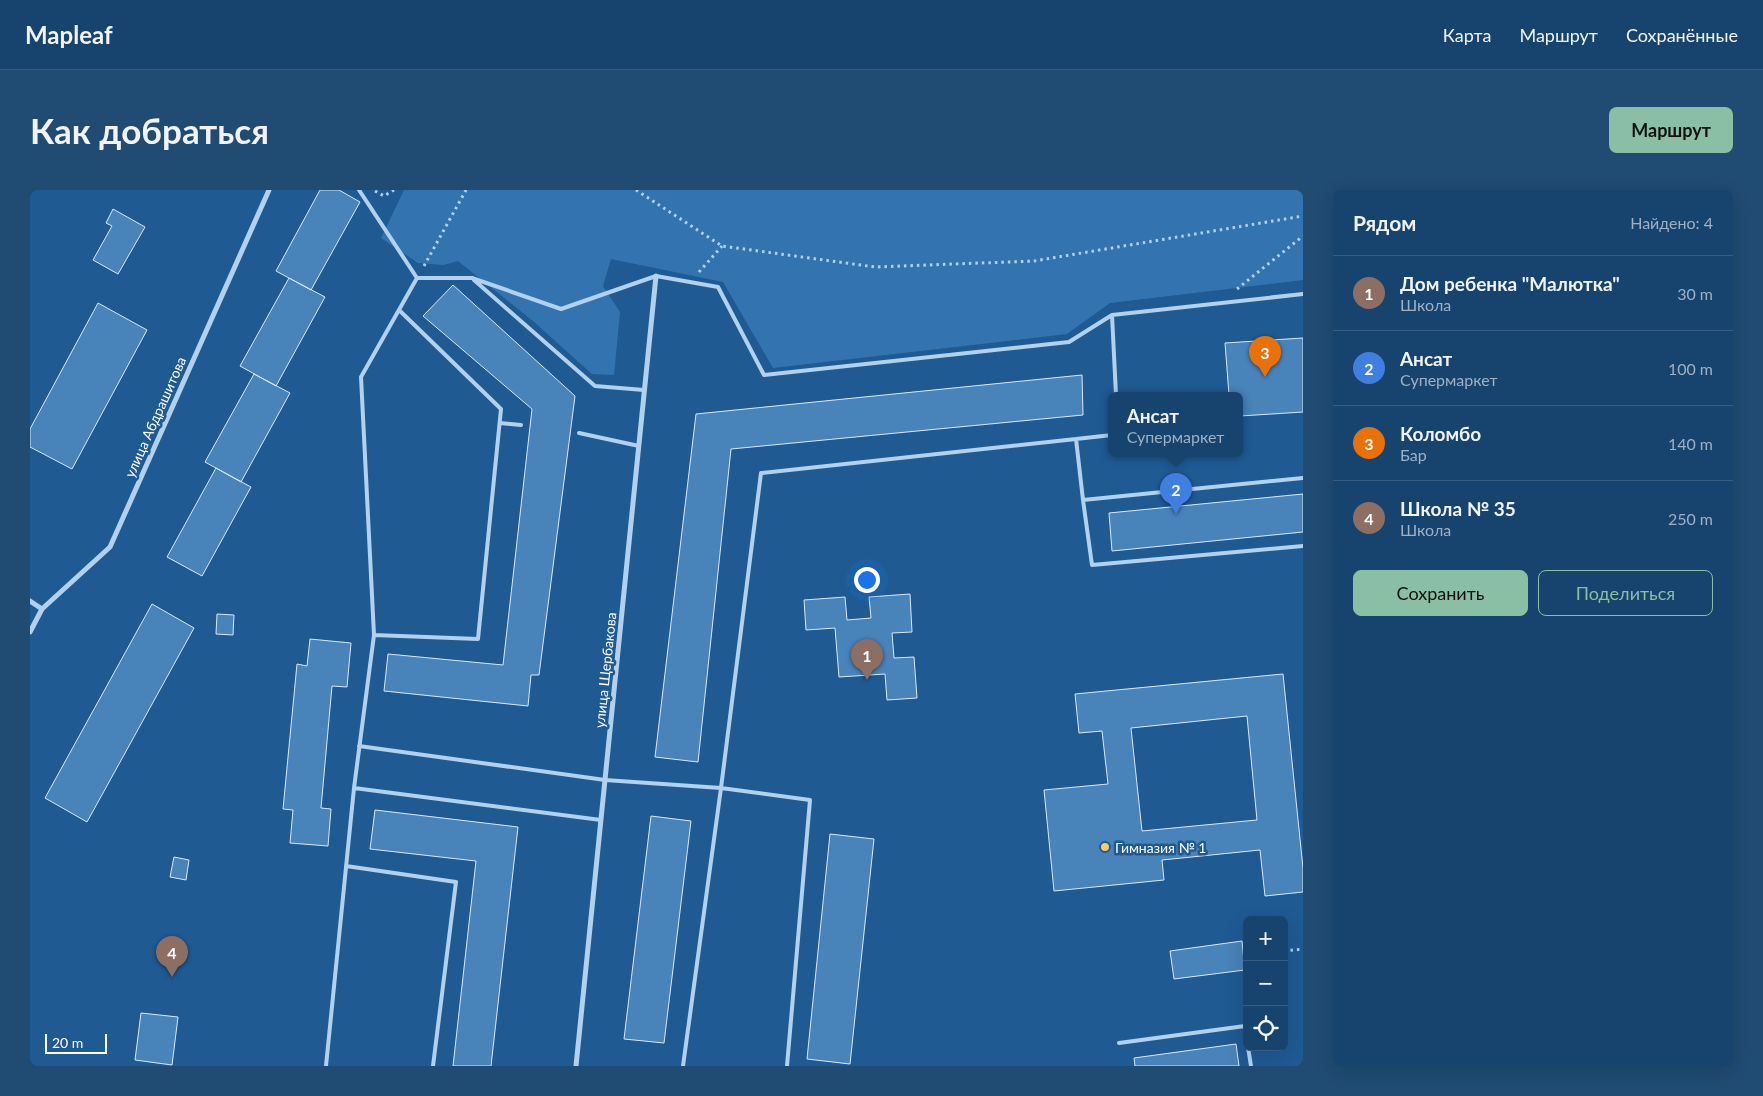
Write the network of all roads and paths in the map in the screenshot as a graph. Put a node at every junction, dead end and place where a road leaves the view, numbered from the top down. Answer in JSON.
{"nodes":[{"id":1,"x":269,"y":190,"type":"edge"},
{"id":2,"x":358,"y":190,"type":"edge"},
{"id":3,"x":373,"y":190,"type":"edge"},
{"id":4,"x":394,"y":190,"type":"edge"},
{"id":5,"x":466,"y":190,"type":"edge"},
{"id":6,"x":636,"y":190,"type":"edge"},
{"id":7,"x":1303,"y":216,"type":"edge"},
{"id":8,"x":1303,"y":236,"type":"edge"},
{"id":9,"x":722,"y":246,"type":"junction"},
{"id":10,"x":656,"y":276,"type":"junction"},
{"id":11,"x":417,"y":278,"type":"junction"},
{"id":12,"x":472,"y":278,"type":"junction"},
{"id":13,"x":690,"y":282,"type":"junction"},
{"id":14,"x":1303,"y":294,"type":"edge"},
{"id":15,"x":1218,"y":304,"type":"junction"},
{"id":16,"x":399,"y":310,"type":"junction"},
{"id":17,"x":1112,"y":315,"type":"junction"},
{"id":18,"x":644,"y":390,"type":"junction"},
{"id":19,"x":1116,"y":392,"type":"edge"},
{"id":20,"x":500,"y":423,"type":"junction"},
{"id":21,"x":521,"y":425,"type":"dead end"},
{"id":22,"x":579,"y":434,"type":"dead end"},
{"id":23,"x":1108,"y":435,"type":"edge"},
{"id":24,"x":1076,"y":439,"type":"junction"},
{"id":25,"x":639,"y":446,"type":"junction"},
{"id":26,"x":1303,"y":478,"type":"edge"},
{"id":27,"x":1083,"y":500,"type":"junction"},
{"id":28,"x":1303,"y":546,"type":"edge"},
{"id":29,"x":30,"y":601,"type":"edge"},
{"id":30,"x":42,"y":609,"type":"junction"},
{"id":31,"x":30,"y":632,"type":"edge"},
{"id":32,"x":374,"y":635,"type":"junction"},
{"id":33,"x":359,"y":746,"type":"junction"},
{"id":34,"x":605,"y":780,"type":"junction"},
{"id":35,"x":354,"y":788,"type":"junction"},
{"id":36,"x":721,"y":788,"type":"junction"},
{"id":37,"x":600,"y":820,"type":"junction"},
{"id":38,"x":346,"y":866,"type":"junction"},
{"id":39,"x":1303,"y":949,"type":"edge"},
{"id":40,"x":1288,"y":951,"type":"edge"},
{"id":41,"x":1243,"y":1026,"type":"edge"},
{"id":42,"x":1119,"y":1043,"type":"dead end"},
{"id":43,"x":1249,"y":1051,"type":"edge"},
{"id":44,"x":326,"y":1066,"type":"edge"},
{"id":45,"x":433,"y":1066,"type":"edge"},
{"id":46,"x":576,"y":1066,"type":"edge"},
{"id":47,"x":683,"y":1066,"type":"edge"},
{"id":48,"x":787,"y":1066,"type":"edge"},
{"id":49,"x":1251,"y":1066,"type":"edge"}],
"edges":[{"from":1,"to":30,"type":"street","name":"улица Абдрашитова"},
{"from":2,"to":11,"type":"lane"},
{"from":3,"to":4,"type":"path"},
{"from":5,"to":11,"type":"path"},
{"from":6,"to":9,"type":"path"},
{"from":7,"to":9,"type":"path"},
{"from":8,"to":15,"type":"path"},
{"from":9,"to":13,"type":"path"},
{"from":10,"to":12,"type":"lane"},
{"from":10,"to":13,"type":"lane"},
{"from":10,"to":18,"type":"street","name":"улица Щербакова"},
{"from":11,"to":12,"type":"lane"},
{"from":11,"to":16,"type":"lane"},
{"from":12,"to":18,"type":"lane"},
{"from":13,"to":17,"type":"lane"},
{"from":14,"to":15,"type":"lane"},
{"from":15,"to":17,"type":"lane"},
{"from":16,"to":20,"type":"lane"},
{"from":16,"to":32,"type":"lane"},
{"from":17,"to":19,"type":"lane"},
{"from":18,"to":25,"type":"street","name":"улица Щербакова"},
{"from":20,"to":21,"type":"lane"},
{"from":20,"to":32,"type":"lane"},
{"from":22,"to":25,"type":"lane"},
{"from":23,"to":24,"type":"lane"},
{"from":24,"to":27,"type":"lane"},
{"from":24,"to":36,"type":"lane"},
{"from":25,"to":34,"type":"street","name":"улица Щербакова"},
{"from":26,"to":27,"type":"lane"},
{"from":27,"to":28,"type":"lane"},
{"from":29,"to":30,"type":"street"},
{"from":30,"to":31,"type":"street","name":"улица Абдрашитова"},
{"from":32,"to":33,"type":"lane"},
{"from":33,"to":34,"type":"lane"},
{"from":33,"to":35,"type":"lane"},
{"from":34,"to":36,"type":"lane"},
{"from":34,"to":37,"type":"street","name":"улица Щербакова"},
{"from":35,"to":37,"type":"lane"},
{"from":35,"to":38,"type":"lane"},
{"from":36,"to":47,"type":"lane"},
{"from":36,"to":48,"type":"lane"},
{"from":37,"to":46,"type":"street","name":"улица Щербакова"},
{"from":38,"to":44,"type":"lane"},
{"from":38,"to":45,"type":"lane"},
{"from":39,"to":40,"type":"path"},
{"from":41,"to":42,"type":"lane"},
{"from":43,"to":49,"type":"lane"}]}
